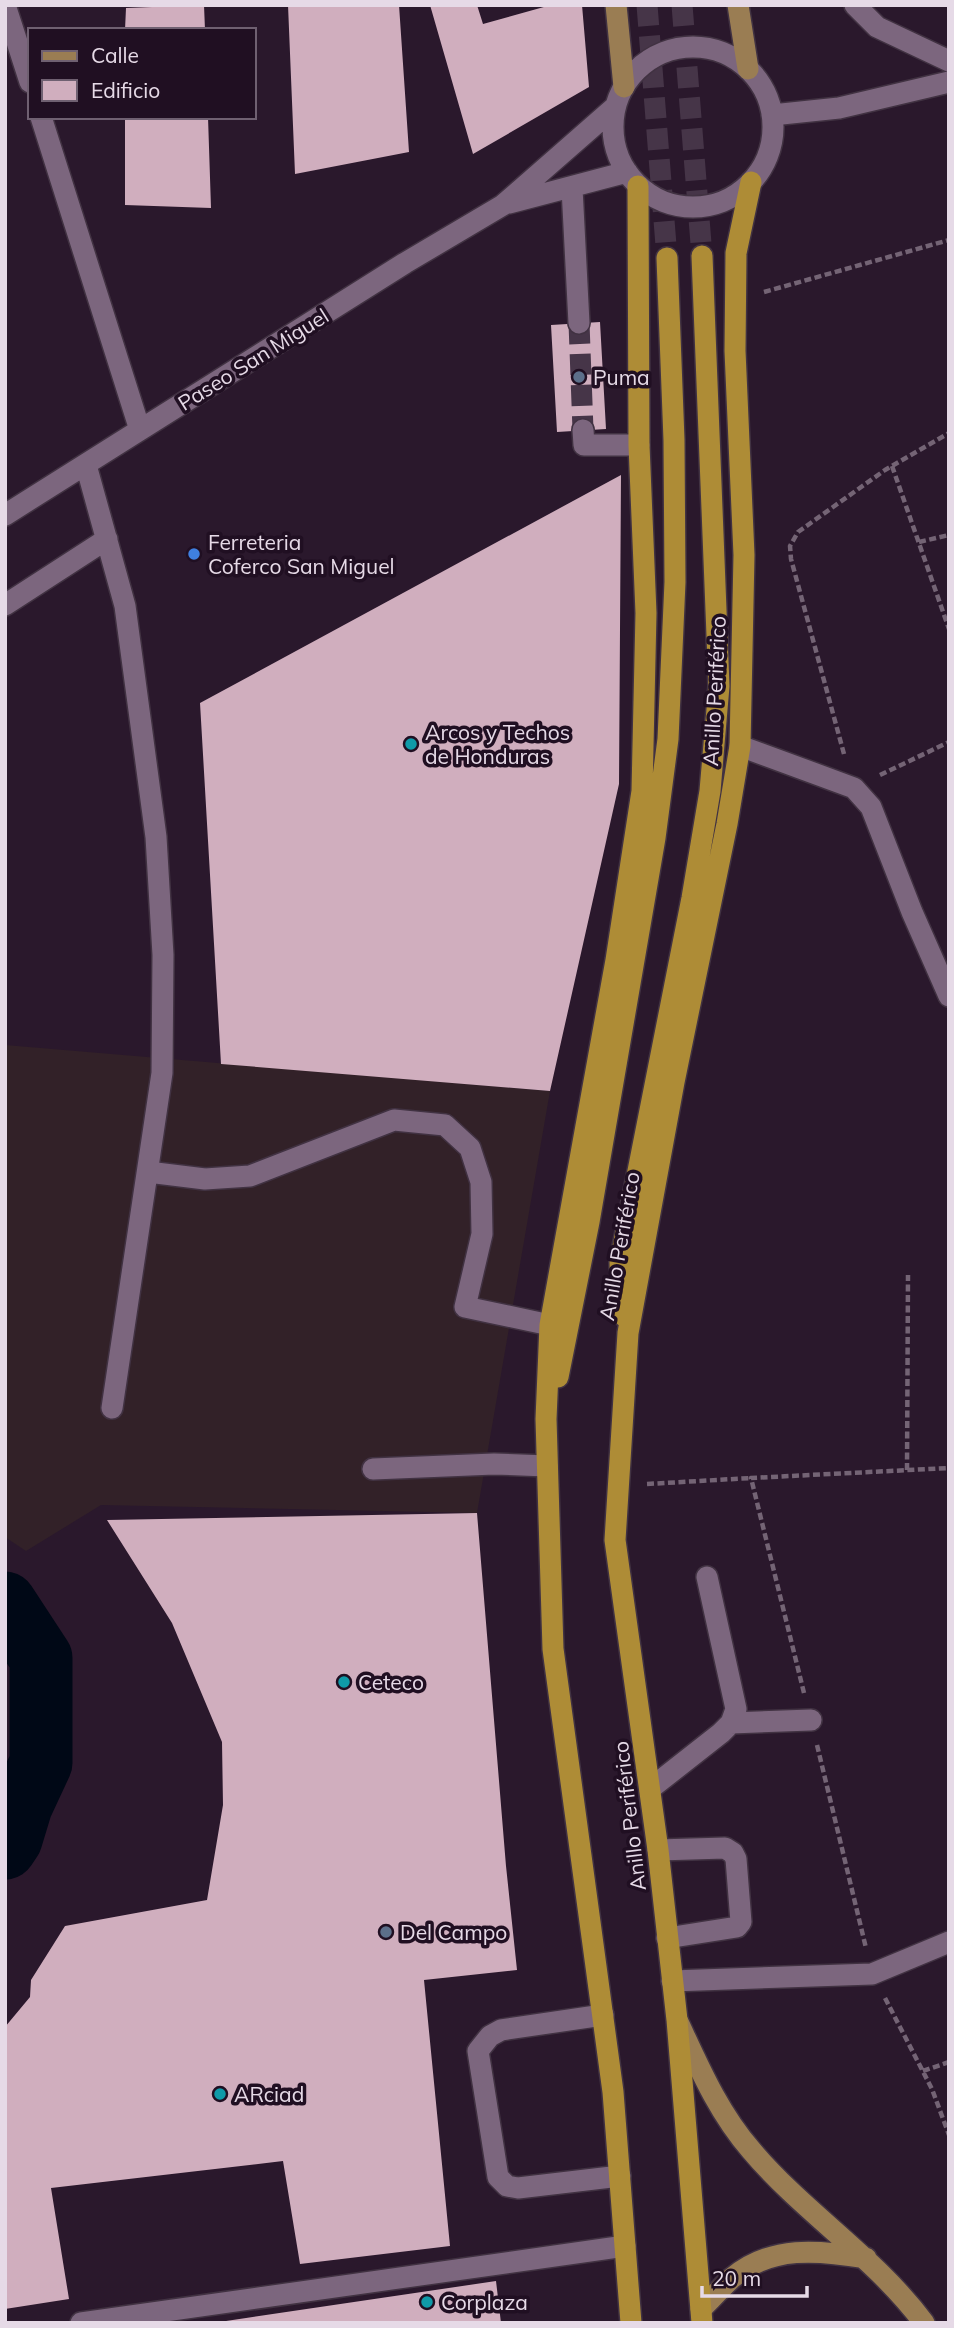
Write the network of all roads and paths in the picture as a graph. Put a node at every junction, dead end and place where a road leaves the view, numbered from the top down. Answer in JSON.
{"nodes":[{"id":1,"x":5,"y":5,"type":"edge"},
{"id":2,"x":617,"y":5,"type":"edge"},
{"id":3,"x":738,"y":5,"type":"edge"},
{"id":4,"x":855,"y":5,"type":"edge"},
{"id":5,"x":949,"y":61,"type":"edge"},
{"id":6,"x":748,"y":69,"type":"junction"},
{"id":7,"x":28,"y":76,"type":"edge"},
{"id":8,"x":949,"y":82,"type":"edge"},
{"id":9,"x":619,"y":97,"type":"junction"},
{"id":10,"x":772,"y":115,"type":"junction"},
{"id":11,"x":42,"y":119,"type":"edge"},
{"id":12,"x":632,"y":179,"type":"junction"},
{"id":13,"x":751,"y":182,"type":"junction"},
{"id":14,"x":572,"y":188,"type":"junction"},
{"id":15,"x":503,"y":205,"type":"junction"},
{"id":16,"x":949,"y":240,"type":"edge"},
{"id":17,"x":702,"y":256,"type":"tunnel mouth"},
{"id":18,"x":667,"y":258,"type":"tunnel mouth"},
{"id":19,"x":736,"y":300,"type":"junction"},
{"id":20,"x":579,"y":323,"type":"tunnel mouth"},
{"id":21,"x":140,"y":430,"type":"junction"},
{"id":22,"x":583,"y":430,"type":"dead end"},
{"id":23,"x":949,"y":433,"type":"edge"},
{"id":24,"x":639,"y":445,"type":"junction"},
{"id":25,"x":86,"y":465,"type":"junction"},
{"id":26,"x":892,"y":466,"type":"junction"},
{"id":27,"x":5,"y":515,"type":"edge"},
{"id":28,"x":949,"y":535,"type":"edge"},
{"id":29,"x":107,"y":539,"type":"junction"},
{"id":30,"x":919,"y":542,"type":"junction"},
{"id":31,"x":5,"y":605,"type":"edge"},
{"id":32,"x":949,"y":629,"type":"edge"},
{"id":33,"x":949,"y":742,"type":"edge"},
{"id":34,"x":740,"y":746,"type":"junction"},
{"id":35,"x":854,"y":788,"type":"junction"},
{"id":36,"x":949,"y":996,"type":"edge"},
{"id":37,"x":148,"y":1171,"type":"junction"},
{"id":38,"x":908,"y":1275,"type":"dead end"},
{"id":39,"x":550,"y":1325,"type":"junction"},
{"id":40,"x":628,"y":1333,"type":"junction"},
{"id":41,"x":112,"y":1408,"type":"dead end"},
{"id":42,"x":546,"y":1419,"type":"junction"},
{"id":43,"x":547,"y":1466,"type":"junction"},
{"id":44,"x":949,"y":1468,"type":"edge"},
{"id":45,"x":373,"y":1469,"type":"dead end"},
{"id":46,"x":907,"y":1470,"type":"junction"},
{"id":47,"x":751,"y":1478,"type":"junction"},
{"id":48,"x":619,"y":1485,"type":"junction"},
{"id":49,"x":707,"y":1577,"type":"dead end"},
{"id":50,"x":811,"y":1720,"type":"junction"},
{"id":51,"x":731,"y":1723,"type":"junction"},
{"id":52,"x":651,"y":1788,"type":"junction"},
{"id":53,"x":658,"y":1850,"type":"junction"},
{"id":54,"x":667,"y":1938,"type":"junction"},
{"id":55,"x":949,"y":1942,"type":"edge"},
{"id":56,"x":872,"y":1974,"type":"junction"},
{"id":57,"x":672,"y":1981,"type":"junction"},
{"id":58,"x":603,"y":2015,"type":"junction"},
{"id":59,"x":677,"y":2020,"type":"junction"},
{"id":60,"x":949,"y":2062,"type":"edge"},
{"id":61,"x":923,"y":2071,"type":"junction"},
{"id":62,"x":949,"y":2135,"type":"edge"},
{"id":63,"x":620,"y":2176,"type":"junction"},
{"id":64,"x":625,"y":2246,"type":"junction"},
{"id":65,"x":866,"y":2258,"type":"junction"},
{"id":66,"x":702,"y":2316,"type":"edge"},
{"id":67,"x":81,"y":2323,"type":"edge"},
{"id":68,"x":631,"y":2323,"type":"edge"},
{"id":69,"x":924,"y":2323,"type":"edge"}],
"edges":[{"from":1,"to":7,"type":"street"},
{"from":2,"to":9,"type":"main road"},
{"from":3,"to":6,"type":"main road"},
{"from":4,"to":5,"type":"street"},
{"from":6,"to":9,"type":"street"},
{"from":6,"to":10,"type":"street"},
{"from":8,"to":10,"type":"street"},
{"from":9,"to":12,"type":"street"},
{"from":9,"to":15,"type":"street","name":"Paseo San Miguel"},
{"from":10,"to":13,"type":"street"},
{"from":11,"to":21,"type":"street"},
{"from":12,"to":13,"type":"street"},
{"from":12,"to":14,"type":"street","name":"Paseo San Miguel"},
{"from":12,"to":24,"type":"highway"},
{"from":13,"to":19,"type":"highway","name":"Anillo Periférico"},
{"from":14,"to":15,"type":"street","name":"Paseo San Miguel"},
{"from":14,"to":20,"type":"street"},
{"from":15,"to":21,"type":"street","name":"Paseo San Miguel"},
{"from":16,"to":19,"type":"path"},
{"from":17,"to":40,"type":"highway"},
{"from":18,"to":42,"type":"highway"},
{"from":19,"to":34,"type":"highway","name":"Anillo Periférico"},
{"from":21,"to":25,"type":"street","name":"Paseo San Miguel"},
{"from":22,"to":24,"type":"street"},
{"from":23,"to":26,"type":"path"},
{"from":24,"to":39,"type":"highway"},
{"from":25,"to":27,"type":"street","name":"Paseo San Miguel"},
{"from":25,"to":29,"type":"street"},
{"from":26,"to":30,"type":"path"},
{"from":26,"to":35,"type":"path"},
{"from":28,"to":30,"type":"path"},
{"from":29,"to":31,"type":"street"},
{"from":29,"to":37,"type":"street"},
{"from":30,"to":32,"type":"path"},
{"from":33,"to":35,"type":"path"},
{"from":34,"to":35,"type":"street"},
{"from":34,"to":40,"type":"highway","name":"Anillo Periférico"},
{"from":35,"to":36,"type":"street"},
{"from":37,"to":39,"type":"street"},
{"from":37,"to":41,"type":"street"},
{"from":38,"to":46,"type":"path"},
{"from":39,"to":42,"type":"highway"},
{"from":40,"to":48,"type":"highway","name":"Anillo Periférico"},
{"from":42,"to":43,"type":"highway"},
{"from":43,"to":45,"type":"street"},
{"from":43,"to":58,"type":"highway"},
{"from":44,"to":46,"type":"path"},
{"from":46,"to":47,"type":"path"},
{"from":47,"to":48,"type":"path"},
{"from":47,"to":50,"type":"path"},
{"from":48,"to":52,"type":"highway","name":"Anillo Periférico"},
{"from":49,"to":51,"type":"street"},
{"from":50,"to":51,"type":"street"},
{"from":50,"to":56,"type":"path"},
{"from":51,"to":52,"type":"street"},
{"from":52,"to":53,"type":"highway","name":"Anillo Periférico"},
{"from":53,"to":54,"type":"highway","name":"Anillo Periférico"},
{"from":53,"to":54,"type":"street"},
{"from":54,"to":57,"type":"highway","name":"Anillo Periférico"},
{"from":55,"to":56,"type":"street"},
{"from":56,"to":57,"type":"street"},
{"from":56,"to":61,"type":"path"},
{"from":57,"to":59,"type":"highway","name":"Anillo Periférico"},
{"from":58,"to":63,"type":"highway"},
{"from":58,"to":63,"type":"street"},
{"from":59,"to":65,"type":"main road"},
{"from":59,"to":66,"type":"highway","name":"Anillo Periférico"},
{"from":60,"to":61,"type":"path"},
{"from":61,"to":62,"type":"path"},
{"from":63,"to":64,"type":"highway"},
{"from":64,"to":67,"type":"street"},
{"from":64,"to":68,"type":"highway"},
{"from":65,"to":66,"type":"main road"},
{"from":65,"to":69,"type":"main road"}]}
